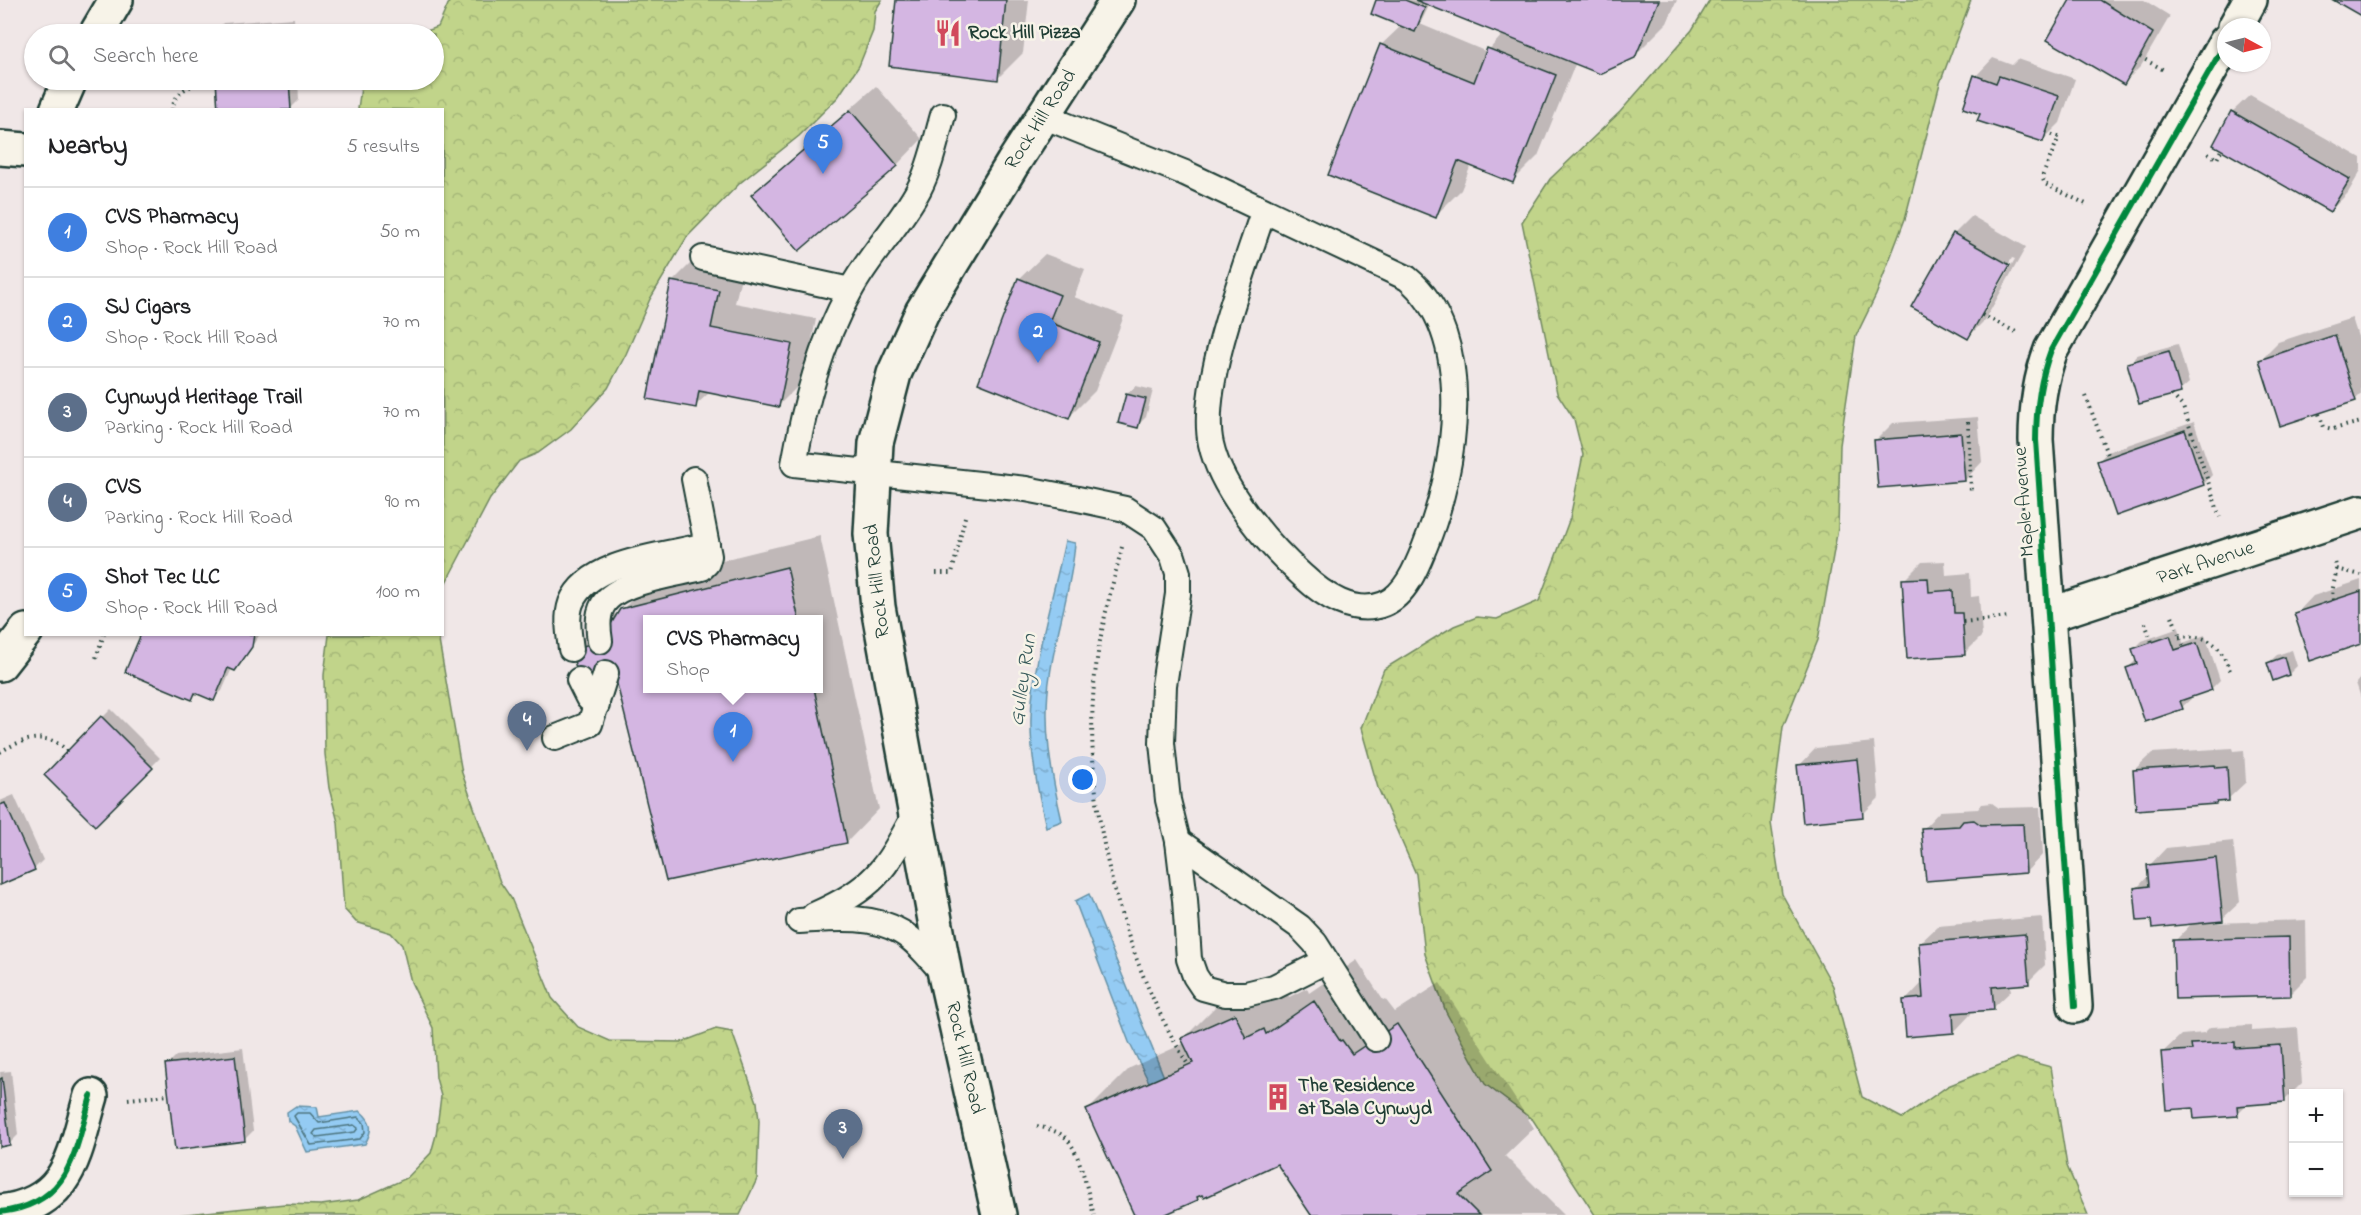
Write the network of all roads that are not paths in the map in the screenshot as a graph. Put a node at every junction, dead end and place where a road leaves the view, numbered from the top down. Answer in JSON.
{"nodes":[{"id":1,"x":116,"y":0,"type":"edge"},
{"id":2,"x":1118,"y":0,"type":"edge"},
{"id":3,"x":2250,"y":0,"type":"edge"},
{"id":4,"x":2240,"y":18,"type":"edge"},
{"id":5,"x":102,"y":24,"type":"edge"},
{"id":6,"x":2217,"y":58,"type":"edge"},
{"id":7,"x":66,"y":90,"type":"edge"},
{"id":8,"x":58,"y":108,"type":"edge"},
{"id":9,"x":943,"y":115,"type":"dead end"},
{"id":10,"x":1043,"y":116,"type":"junction"},
{"id":11,"x":0,"y":148,"type":"edge"},
{"id":12,"x":24,"y":150,"type":"edge"},
{"id":13,"x":1263,"y":212,"type":"junction"},
{"id":14,"x":703,"y":258,"type":"dead end"},
{"id":15,"x":850,"y":290,"type":"junction"},
{"id":16,"x":873,"y":472,"type":"junction"},
{"id":17,"x":694,"y":478,"type":"dead end"},
{"id":18,"x":2361,"y":512,"type":"edge"},
{"id":19,"x":707,"y":545,"type":"junction"},
{"id":20,"x":2049,"y":614,"type":"junction"},
{"id":21,"x":24,"y":634,"type":"edge"},
{"id":22,"x":600,"y":641,"type":"dead end"},
{"id":23,"x":571,"y":649,"type":"dead end"},
{"id":24,"x":0,"y":664,"type":"edge"},
{"id":25,"x":606,"y":673,"type":"dead end"},
{"id":26,"x":579,"y":680,"type":"dead end"},
{"id":27,"x":597,"y":705,"type":"junction"},
{"id":28,"x":555,"y":738,"type":"dead end"},
{"id":29,"x":915,"y":814,"type":"junction"},
{"id":30,"x":1178,"y":841,"type":"junction"},
{"id":31,"x":1326,"y":961,"type":"junction"},
{"id":32,"x":945,"y":975,"type":"junction"},
{"id":33,"x":2075,"y":1006,"type":"dead end"},
{"id":34,"x":1376,"y":1039,"type":"dead end"},
{"id":35,"x":91,"y":1096,"type":"dead end"},
{"id":36,"x":0,"y":1212,"type":"edge"},
{"id":37,"x":999,"y":1215,"type":"edge"}],
"edges":[{"from":1,"to":5,"type":"street"},
{"from":2,"to":10,"type":"street","name":"Rock Hill Road"},
{"from":3,"to":4,"type":"street"},
{"from":6,"to":20,"type":"street","name":"Maple Avenue"},
{"from":7,"to":8,"type":"street"},
{"from":9,"to":15,"type":"lane"},
{"from":10,"to":13,"type":"lane"},
{"from":10,"to":16,"type":"street","name":"Rock Hill Road"},
{"from":11,"to":12,"type":"street"},
{"from":13,"to":13,"type":"lane"},
{"from":14,"to":15,"type":"lane"},
{"from":15,"to":16,"type":"lane"},
{"from":16,"to":29,"type":"street","name":"Rock Hill Road"},
{"from":16,"to":30,"type":"lane"},
{"from":17,"to":19,"type":"lane"},
{"from":18,"to":20,"type":"street","name":"Park Avenue"},
{"from":19,"to":22,"type":"lane"},
{"from":19,"to":23,"type":"lane"},
{"from":20,"to":33,"type":"street","name":"Maple Avenue"},
{"from":21,"to":24,"type":"street"},
{"from":25,"to":27,"type":"lane"},
{"from":26,"to":27,"type":"lane"},
{"from":27,"to":28,"type":"lane"},
{"from":29,"to":32,"type":"street","name":"Rock Hill Road"},
{"from":29,"to":32,"type":"lane"},
{"from":30,"to":31,"type":"lane"},
{"from":30,"to":31,"type":"lane"},
{"from":31,"to":34,"type":"lane"},
{"from":32,"to":37,"type":"street","name":"Rock Hill Road"},
{"from":35,"to":36,"type":"street"}]}
